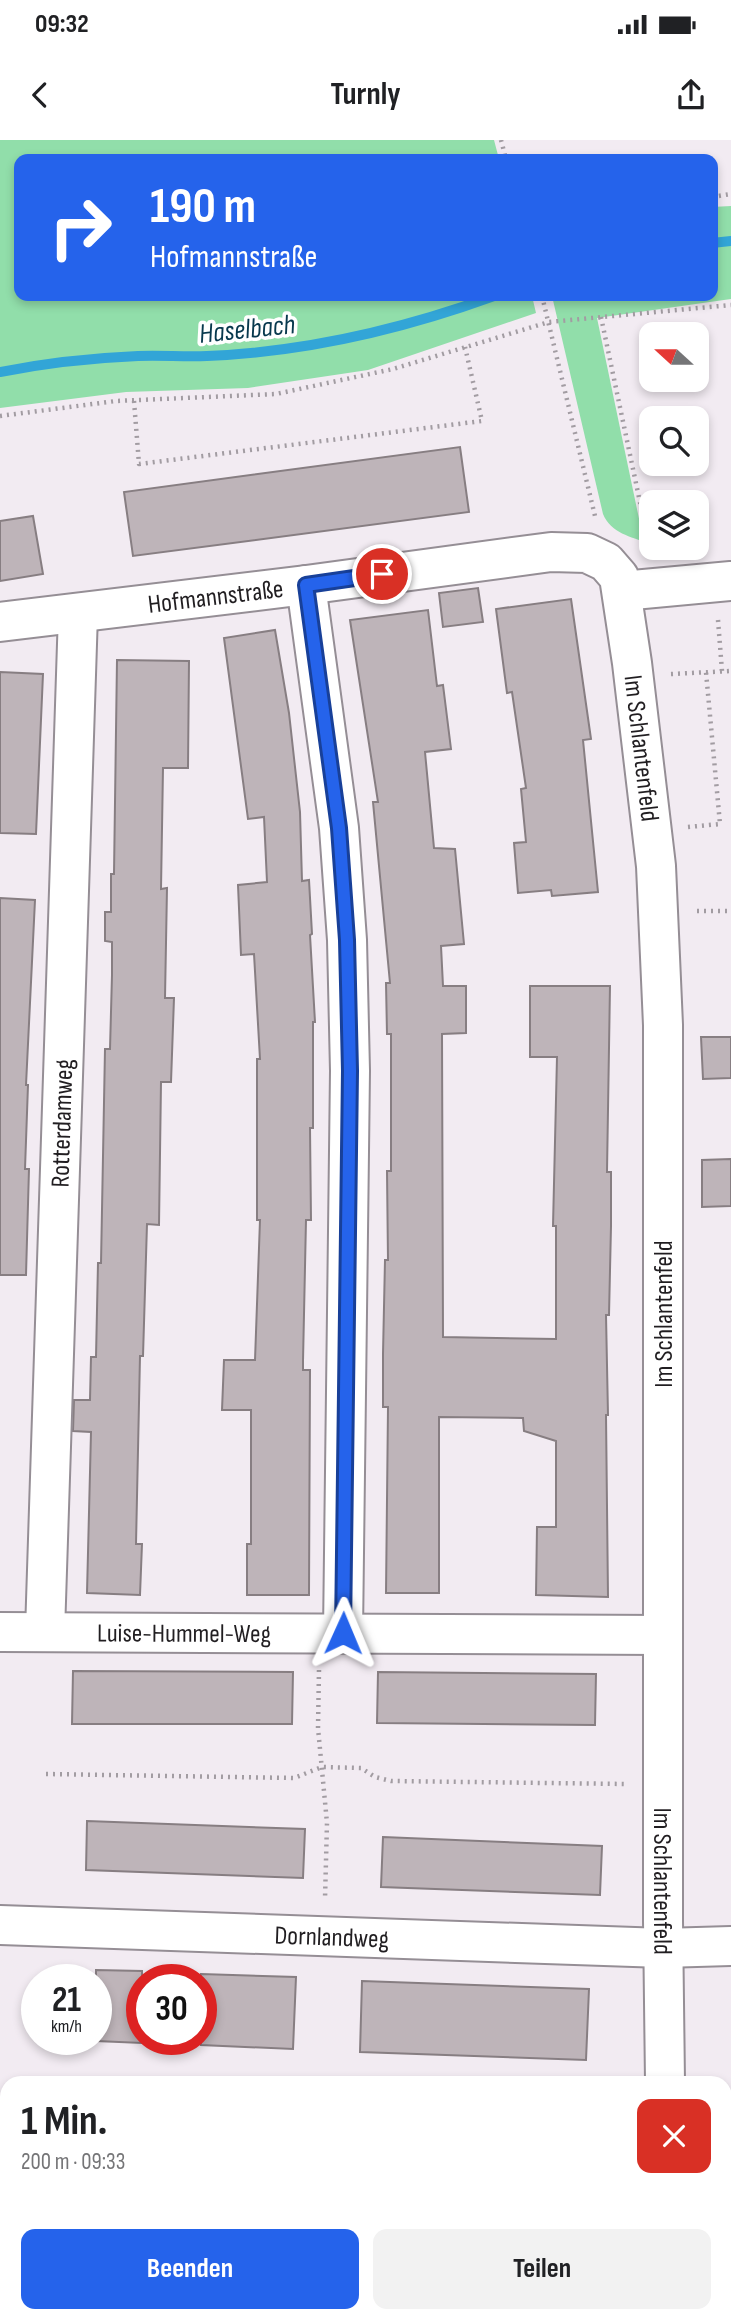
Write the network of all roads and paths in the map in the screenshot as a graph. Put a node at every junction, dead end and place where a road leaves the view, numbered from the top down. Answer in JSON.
{"nodes":[{"id":1,"x":543,"y":301,"type":"edge"},
{"id":2,"x":731,"y":305,"type":"edge"},
{"id":3,"x":601,"y":317,"type":"junction"},
{"id":4,"x":549,"y":322,"type":"junction"},
{"id":5,"x":465,"y":347,"type":"junction"},
{"id":6,"x":134,"y":401,"type":"junction"},
{"id":7,"x":0,"y":416,"type":"edge"},
{"id":8,"x":639,"y":498,"type":"edge"},
{"id":9,"x":598,"y":543,"type":"junction"},
{"id":10,"x":306,"y":585,"type":"junction"},
{"id":11,"x":622,"y":590,"type":"junction"},
{"id":12,"x":724,"y":597,"type":"edge"},
{"id":13,"x":78,"y":612,"type":"junction"},
{"id":14,"x":0,"y":622,"type":"edge"},
{"id":15,"x":722,"y":671,"type":"junction"},
{"id":16,"x":731,"y":671,"type":"edge"},
{"id":17,"x":706,"y":672,"type":"junction"},
{"id":18,"x":670,"y":674,"type":"dead end"},
{"id":19,"x":687,"y":827,"type":"dead end"},
{"id":20,"x":692,"y":911,"type":"dead end"},
{"id":21,"x":731,"y":911,"type":"edge"},
{"id":22,"x":0,"y":1632,"type":"edge"},
{"id":23,"x":45,"y":1632,"type":"junction"},
{"id":24,"x":331,"y":1633,"type":"junction"},
{"id":25,"x":663,"y":1635,"type":"junction"},
{"id":26,"x":321,"y":1767,"type":"junction"},
{"id":27,"x":46,"y":1774,"type":"dead end"},
{"id":28,"x":629,"y":1785,"type":"dead end"},
{"id":29,"x":324,"y":1904,"type":"dead end"},
{"id":30,"x":0,"y":1924,"type":"edge"},
{"id":31,"x":731,"y":1947,"type":"edge"},
{"id":32,"x":663,"y":1948,"type":"junction"},
{"id":33,"x":665,"y":2076,"type":"edge"}],
"edges":[{"from":1,"to":4,"type":"path"},
{"from":2,"to":3,"type":"path"},
{"from":3,"to":4,"type":"path"},
{"from":3,"to":8,"type":"path"},
{"from":4,"to":5,"type":"path"},
{"from":4,"to":9,"type":"path"},
{"from":5,"to":6,"type":"path"},
{"from":5,"to":6,"type":"path"},
{"from":6,"to":7,"type":"path"},
{"from":9,"to":10,"type":"street","name":"Hofmannstraße"},
{"from":9,"to":11,"type":"street","name":"Im Schlantenfeld"},
{"from":10,"to":13,"type":"street","name":"Hofmannstraße"},
{"from":10,"to":24,"type":"street"},
{"from":11,"to":12,"type":"street"},
{"from":11,"to":25,"type":"street","name":"Im Schlantenfeld"},
{"from":12,"to":15,"type":"path"},
{"from":13,"to":14,"type":"street","name":"Hofmannstraße"},
{"from":13,"to":23,"type":"street","name":"Rotterdamweg"},
{"from":15,"to":16,"type":"path"},
{"from":15,"to":17,"type":"path"},
{"from":17,"to":18,"type":"path"},
{"from":17,"to":19,"type":"path"},
{"from":20,"to":21,"type":"path"},
{"from":22,"to":23,"type":"street","name":"Luise-Hummel-Weg"},
{"from":23,"to":24,"type":"street","name":"Luise-Hummel-Weg"},
{"from":24,"to":25,"type":"street","name":"Luise-Hummel-Weg"},
{"from":24,"to":26,"type":"path"},
{"from":25,"to":32,"type":"street","name":"Im Schlantenfeld"},
{"from":26,"to":27,"type":"path"},
{"from":26,"to":28,"type":"path"},
{"from":26,"to":29,"type":"path"},
{"from":30,"to":32,"type":"street","name":"Dornlandweg"},
{"from":31,"to":32,"type":"street","name":"Dornlandweg"},
{"from":32,"to":33,"type":"street","name":"Im Schlantenfeld"}]}
